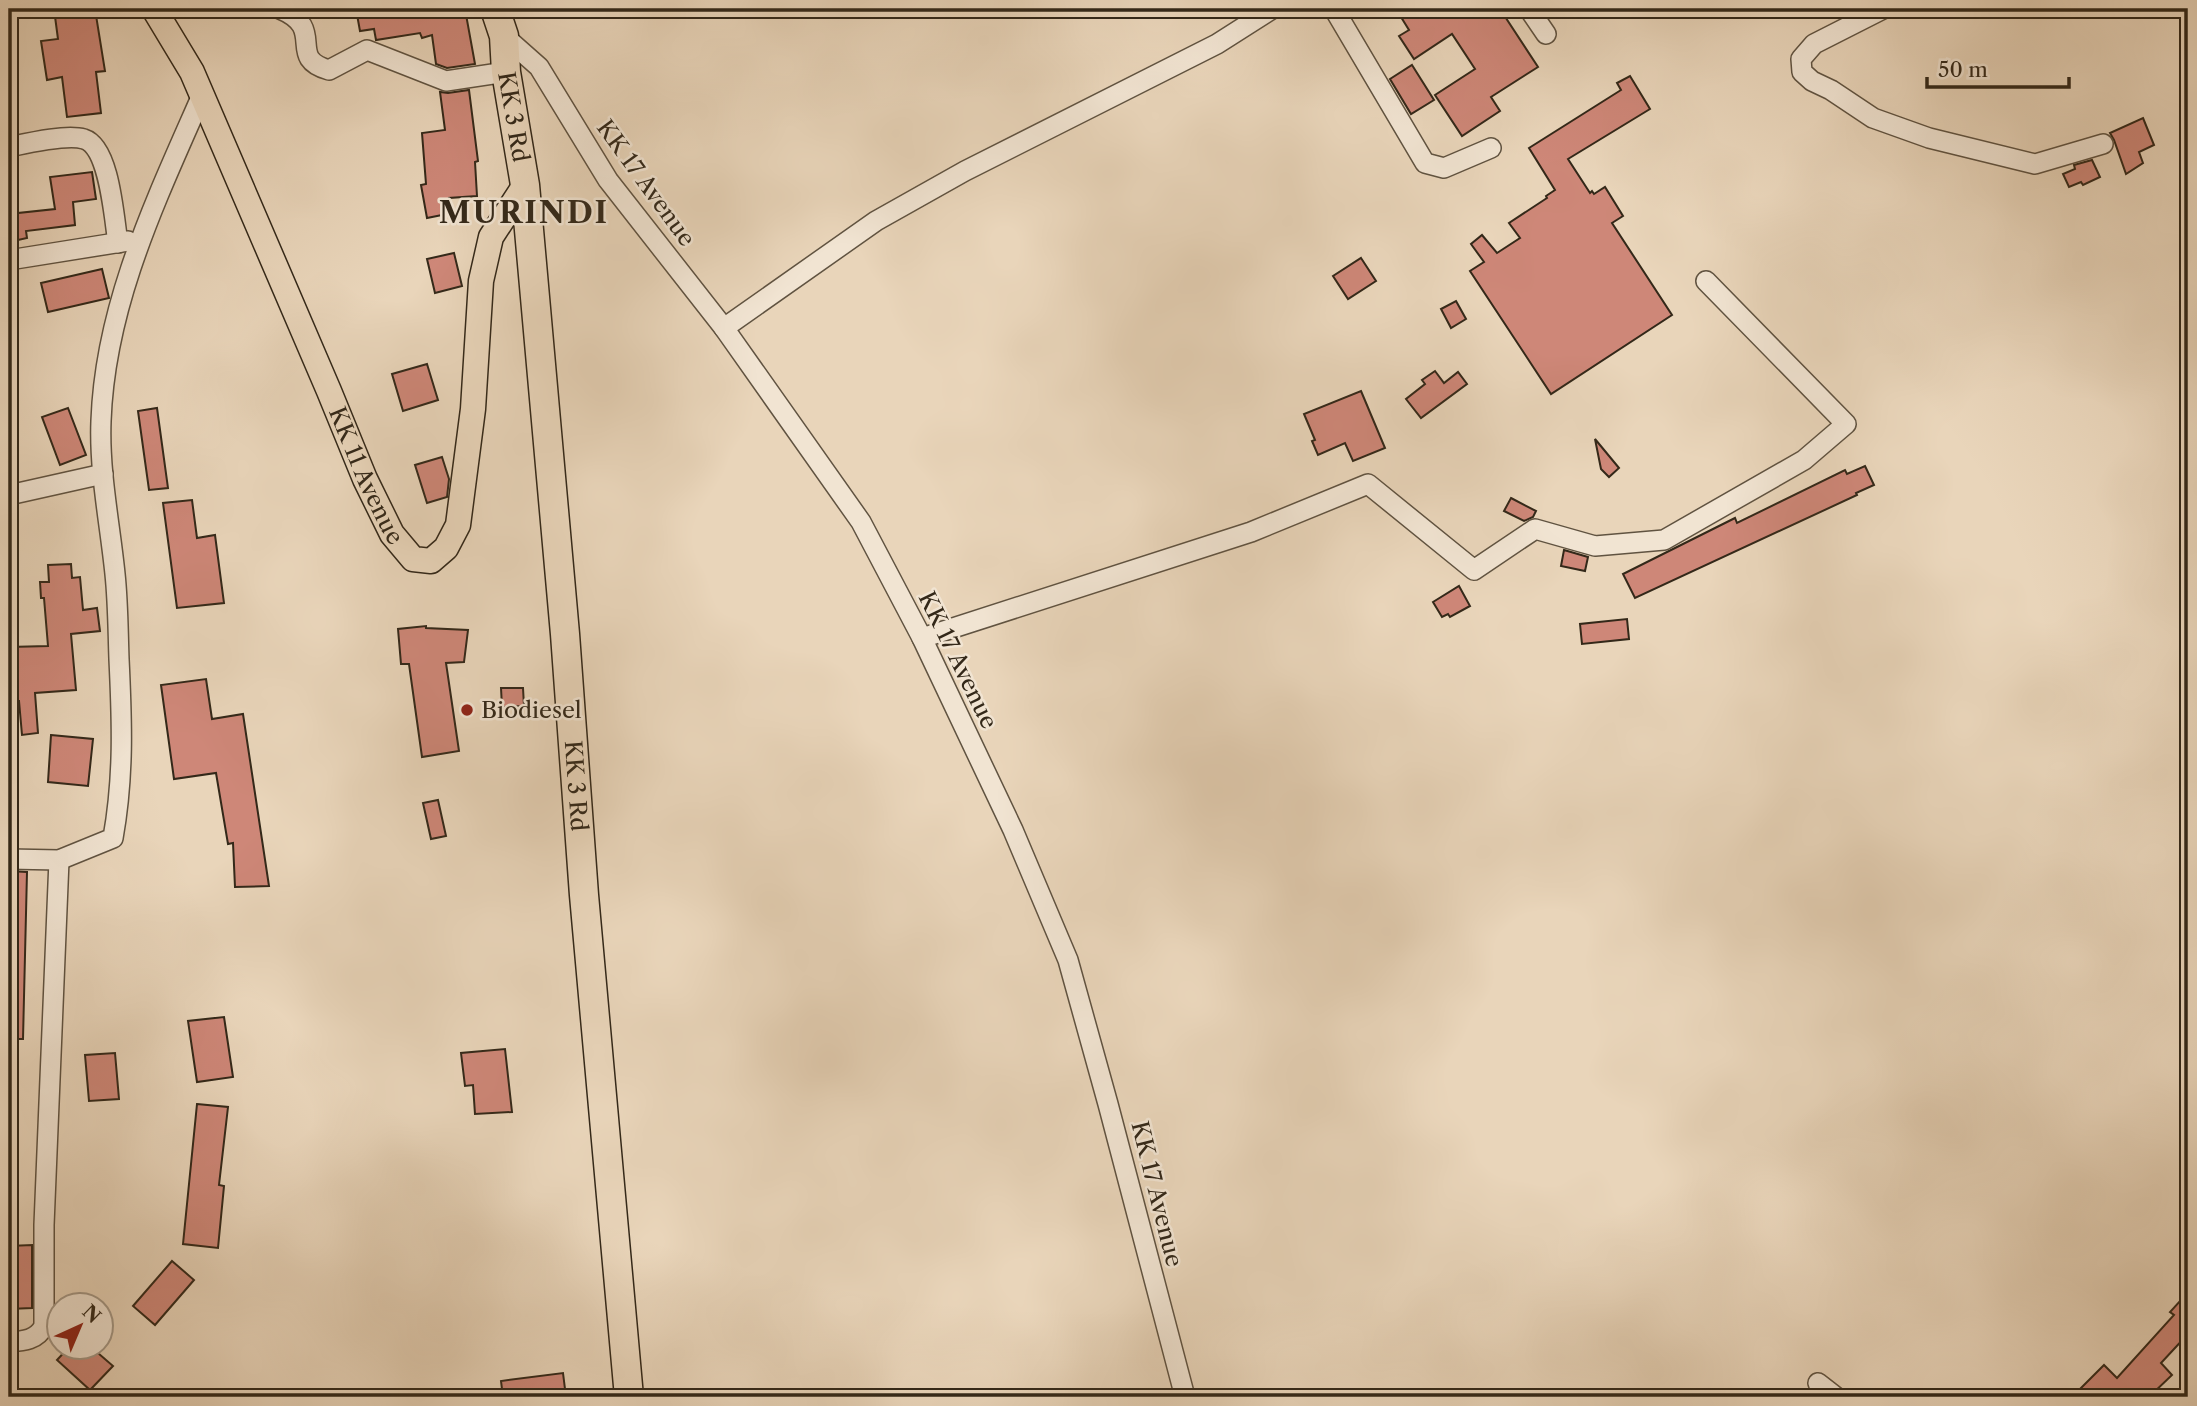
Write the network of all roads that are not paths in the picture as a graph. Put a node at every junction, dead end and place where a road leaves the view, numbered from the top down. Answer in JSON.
{"nodes":[{"id":1,"x":154,"y":9,"type":"edge"},
{"id":2,"x":280,"y":9,"type":"edge"},
{"id":3,"x":495,"y":9,"type":"edge"},
{"id":4,"x":1272,"y":9,"type":"edge"},
{"id":5,"x":1334,"y":9,"type":"edge"},
{"id":6,"x":1529,"y":9,"type":"edge"},
{"id":7,"x":1884,"y":9,"type":"edge"},
{"id":8,"x":1546,"y":34,"type":"dead end"},
{"id":9,"x":504,"y":36,"type":"junction"},
{"id":10,"x":506,"y":72,"type":"junction"},
{"id":11,"x":202,"y":95,"type":"junction"},
{"id":12,"x":2103,"y":144,"type":"dead end"},
{"id":13,"x":9,"y":147,"type":"edge"},
{"id":14,"x":1491,"y":148,"type":"dead end"},
{"id":15,"x":525,"y":185,"type":"junction"},
{"id":16,"x":139,"y":238,"type":"junction"},
{"id":17,"x":118,"y":243,"type":"junction"},
{"id":18,"x":9,"y":260,"type":"edge"},
{"id":19,"x":1706,"y":281,"type":"dead end"},
{"id":20,"x":724,"y":328,"type":"junction"},
{"id":21,"x":103,"y":474,"type":"junction"},
{"id":22,"x":9,"y":495,"type":"edge"},
{"id":23,"x":922,"y":638,"type":"junction"},
{"id":24,"x":9,"y":859,"type":"edge"},
{"id":25,"x":59,"y":860,"type":"junction"},
{"id":26,"x":9,"y":1342,"type":"edge"},
{"id":27,"x":1818,"y":1383,"type":"dead end"},
{"id":28,"x":629,"y":1397,"type":"edge"},
{"id":29,"x":1185,"y":1397,"type":"edge"},
{"id":30,"x":1836,"y":1397,"type":"edge"}],
"edges":[{"from":1,"to":11,"type":"main road","name":"KK 11 Avenue"},
{"from":2,"to":10,"type":"street"},
{"from":3,"to":9,"type":"highway","name":"KK 3 Rd"},
{"from":4,"to":20,"type":"street"},
{"from":5,"to":14,"type":"street"},
{"from":6,"to":8,"type":"street"},
{"from":7,"to":12,"type":"street"},
{"from":9,"to":10,"type":"highway","name":"KK 3 Rd"},
{"from":9,"to":20,"type":"street","name":"KK 17 Avenue"},
{"from":10,"to":15,"type":"highway","name":"KK 3 Rd"},
{"from":11,"to":15,"type":"main road","name":"KK 11 Avenue"},
{"from":11,"to":16,"type":"street"},
{"from":13,"to":17,"type":"street"},
{"from":15,"to":28,"type":"highway","name":"KK 3 Rd"},
{"from":16,"to":17,"type":"street"},
{"from":16,"to":21,"type":"street"},
{"from":17,"to":18,"type":"street"},
{"from":19,"to":23,"type":"street"},
{"from":20,"to":23,"type":"street","name":"KK 17 Avenue"},
{"from":21,"to":22,"type":"street"},
{"from":21,"to":25,"type":"street"},
{"from":23,"to":29,"type":"street","name":"KK 17 Avenue"},
{"from":24,"to":25,"type":"street"},
{"from":25,"to":26,"type":"street"},
{"from":27,"to":30,"type":"street"}]}
